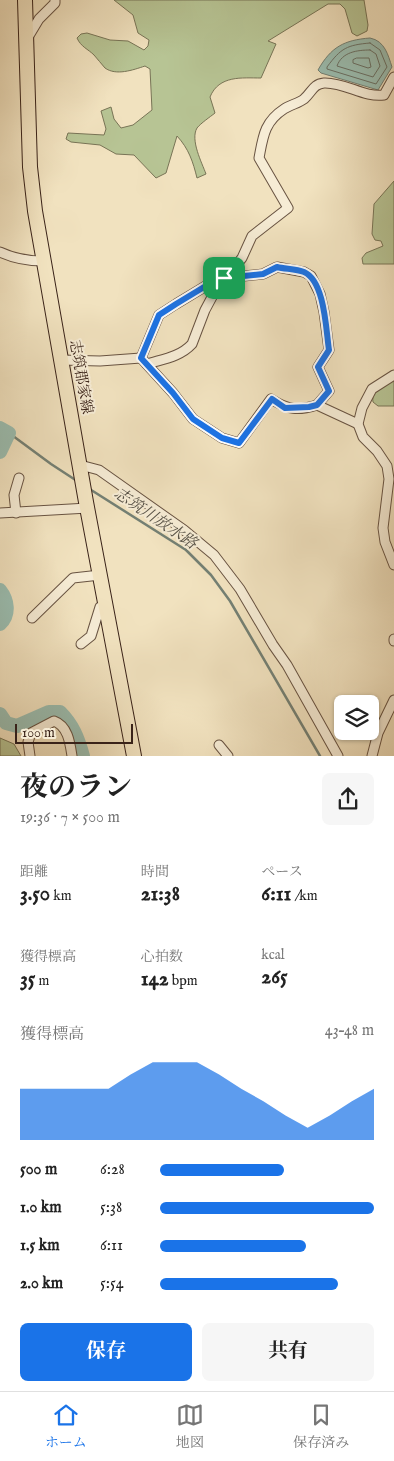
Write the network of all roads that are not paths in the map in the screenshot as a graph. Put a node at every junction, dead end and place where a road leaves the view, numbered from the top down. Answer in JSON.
{"nodes":[{"id":1,"x":25,"y":0,"type":"edge"},
{"id":2,"x":55,"y":0,"type":"edge"},
{"id":3,"x":27,"y":39,"type":"junction"},
{"id":4,"x":394,"y":77,"type":"edge"},
{"id":5,"x":0,"y":252,"type":"edge"},
{"id":6,"x":43,"y":261,"type":"junction"},
{"id":7,"x":224,"y":278,"type":"junction"},
{"id":8,"x":61,"y":360,"type":"junction"},
{"id":9,"x":144,"y":361,"type":"junction"},
{"id":10,"x":394,"y":374,"type":"edge"},
{"id":11,"x":317,"y":405,"type":"junction"},
{"id":12,"x":358,"y":424,"type":"junction"},
{"id":13,"x":80,"y":465,"type":"junction"},
{"id":14,"x":19,"y":478,"type":"dead end"},
{"id":15,"x":87,"y":505,"type":"junction"},
{"id":16,"x":0,"y":513,"type":"edge"},
{"id":17,"x":16,"y":513,"type":"junction"},
{"id":18,"x":394,"y":565,"type":"edge"},
{"id":19,"x":100,"y":575,"type":"junction"},
{"id":20,"x":106,"y":604,"type":"junction"},
{"id":21,"x":32,"y":618,"type":"dead end"},
{"id":22,"x":81,"y":644,"type":"dead end"},
{"id":23,"x":394,"y":700,"type":"edge"},
{"id":24,"x":219,"y":745,"type":"dead end"},
{"id":25,"x":30,"y":756,"type":"edge"},
{"id":26,"x":72,"y":756,"type":"edge"},
{"id":27,"x":134,"y":756,"type":"edge"},
{"id":28,"x":228,"y":756,"type":"edge"},
{"id":29,"x":338,"y":756,"type":"edge"},
{"id":30,"x":372,"y":756,"type":"edge"}],
"edges":[{"from":1,"to":3,"type":"main road","name":"志筑郡家線"},
{"from":2,"to":3,"type":"street"},
{"from":3,"to":6,"type":"main road","name":"志筑郡家線"},
{"from":4,"to":7,"type":"street"},
{"from":5,"to":6,"type":"street"},
{"from":6,"to":8,"type":"main road","name":"志筑郡家線"},
{"from":7,"to":9,"type":"street"},
{"from":7,"to":9,"type":"street"},
{"from":7,"to":11,"type":"street"},
{"from":8,"to":9,"type":"street"},
{"from":8,"to":13,"type":"main road","name":"志筑郡家線"},
{"from":9,"to":11,"type":"street"},
{"from":10,"to":12,"type":"street"},
{"from":11,"to":12,"type":"street"},
{"from":12,"to":18,"type":"street"},
{"from":13,"to":15,"type":"main road","name":"志筑郡家線"},
{"from":13,"to":29,"type":"street"},
{"from":14,"to":17,"type":"street"},
{"from":15,"to":17,"type":"street"},
{"from":15,"to":19,"type":"main road","name":"志筑郡家線"},
{"from":16,"to":17,"type":"street"},
{"from":19,"to":20,"type":"main road","name":"志筑郡家線"},
{"from":19,"to":21,"type":"street"},
{"from":20,"to":22,"type":"street"},
{"from":20,"to":27,"type":"main road","name":"志筑郡家線"},
{"from":23,"to":30,"type":"street"},
{"from":24,"to":28,"type":"street"},
{"from":25,"to":26,"type":"street"}]}
